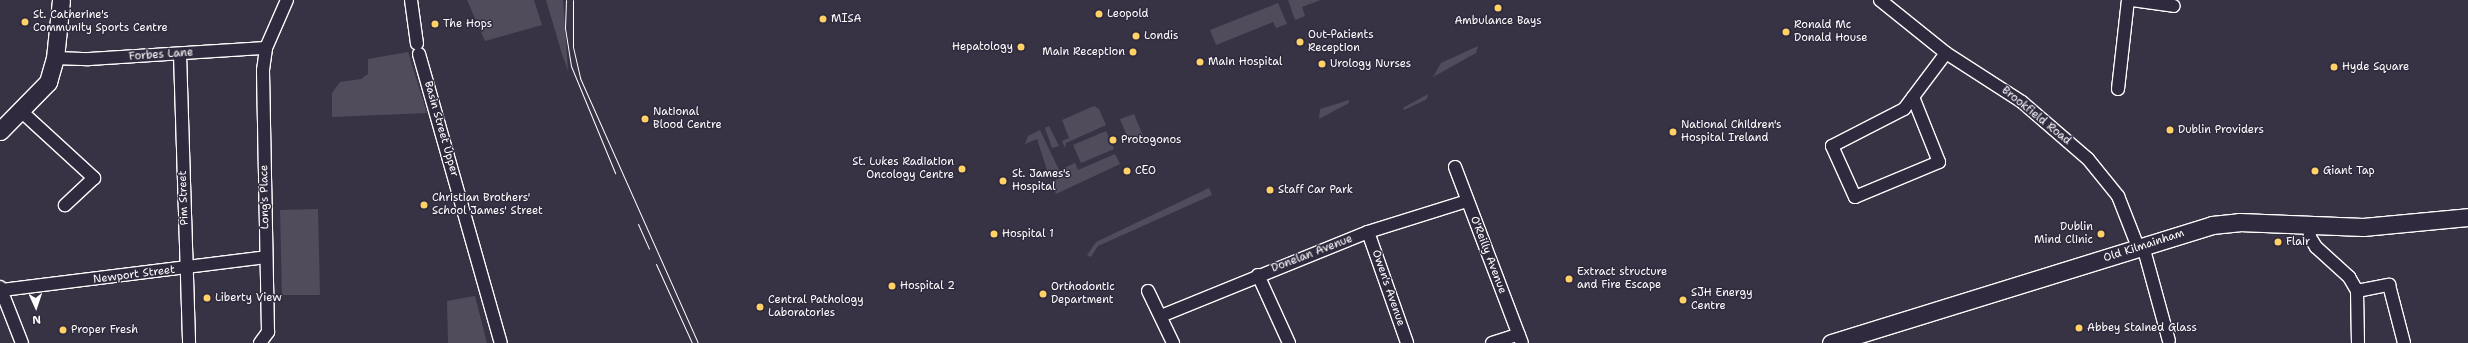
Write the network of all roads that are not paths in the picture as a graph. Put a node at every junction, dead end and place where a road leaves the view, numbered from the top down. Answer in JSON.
{"nodes":[{"id":1,"x":61,"y":0,"type":"edge"},
{"id":2,"x":287,"y":0,"type":"edge"},
{"id":3,"x":411,"y":0,"type":"edge"},
{"id":4,"x":2128,"y":0,"type":"edge"},
{"id":5,"x":2132,"y":0,"type":"edge"},
{"id":6,"x":1886,"y":2,"type":"edge"},
{"id":7,"x":2174,"y":6,"type":"dead end"},
{"id":8,"x":266,"y":48,"type":"junction"},
{"id":9,"x":1946,"y":53,"type":"junction"},
{"id":10,"x":180,"y":54,"type":"junction"},
{"id":11,"x":55,"y":58,"type":"junction"},
{"id":12,"x":2118,"y":89,"type":"dead end"},
{"id":13,"x":1913,"y":97,"type":"junction"},
{"id":14,"x":22,"y":112,"type":"junction"},
{"id":15,"x":0,"y":131,"type":"edge"},
{"id":16,"x":1455,"y":167,"type":"dead end"},
{"id":17,"x":1467,"y":201,"type":"junction"},
{"id":18,"x":65,"y":206,"type":"dead end"},
{"id":19,"x":2468,"y":217,"type":"edge"},
{"id":20,"x":2309,"y":225,"type":"junction"},
{"id":21,"x":1368,"y":232,"type":"junction"},
{"id":22,"x":2140,"y":246,"type":"junction"},
{"id":23,"x":266,"y":257,"type":"junction"},
{"id":24,"x":185,"y":267,"type":"junction"},
{"id":25,"x":1258,"y":275,"type":"junction"},
{"id":26,"x":1,"y":288,"type":"edge"},
{"id":27,"x":1148,"y":291,"type":"dead end"},
{"id":28,"x":2361,"y":291,"type":"junction"},
{"id":29,"x":1160,"y":316,"type":"junction"},
{"id":30,"x":1520,"y":338,"type":"edge"},
{"id":31,"x":2169,"y":341,"type":"dead end"},
{"id":32,"x":22,"y":343,"type":"edge"},
{"id":33,"x":189,"y":343,"type":"edge"},
{"id":34,"x":260,"y":343,"type":"edge"},
{"id":35,"x":501,"y":343,"type":"edge"},
{"id":36,"x":1173,"y":343,"type":"edge"},
{"id":37,"x":1289,"y":343,"type":"edge"},
{"id":38,"x":1407,"y":343,"type":"edge"},
{"id":39,"x":1492,"y":343,"type":"edge"},
{"id":40,"x":1831,"y":343,"type":"edge"},
{"id":41,"x":2358,"y":343,"type":"edge"},
{"id":42,"x":2404,"y":343,"type":"edge"}],
"edges":[{"from":1,"to":11,"type":"main road"},
{"from":2,"to":8,"type":"street","name":"Long's Place"},
{"from":3,"to":35,"type":"street","name":"Basin Street Upper"},
{"from":4,"to":12,"type":"street"},
{"from":5,"to":7,"type":"street"},
{"from":6,"to":9,"type":"street","name":"Brookfield Road"},
{"from":8,"to":10,"type":"street","name":"Forbes Lane"},
{"from":8,"to":23,"type":"street","name":"Long's Place"},
{"from":9,"to":13,"type":"street"},
{"from":9,"to":22,"type":"street","name":"Brookfield Road"},
{"from":10,"to":11,"type":"street","name":"Forbes Lane"},
{"from":10,"to":24,"type":"street","name":"Pim Street"},
{"from":11,"to":14,"type":"main road"},
{"from":13,"to":13,"type":"street"},
{"from":14,"to":15,"type":"main road"},
{"from":14,"to":18,"type":"street"},
{"from":16,"to":17,"type":"street","name":"O'Reilly Avenue"},
{"from":17,"to":21,"type":"street","name":"Donelan Avenue"},
{"from":17,"to":30,"type":"street","name":"O'Reilly Avenue"},
{"from":19,"to":20,"type":"main road","name":"Old Kilmainham"},
{"from":20,"to":22,"type":"main road","name":"Old Kilmainham"},
{"from":20,"to":28,"type":"street"},
{"from":21,"to":25,"type":"street","name":"Donelan Avenue"},
{"from":21,"to":38,"type":"street","name":"Owen's Avenue"},
{"from":22,"to":31,"type":"street","name":"Brookfield Road"},
{"from":22,"to":40,"type":"main road","name":"Old Kilmainham"},
{"from":23,"to":24,"type":"street","name":"Newport Street"},
{"from":23,"to":34,"type":"street","name":"Long's Place"},
{"from":24,"to":26,"type":"street","name":"Newport Street"},
{"from":24,"to":33,"type":"street","name":"Pim Street"},
{"from":25,"to":29,"type":"street","name":"Donelan Avenue"},
{"from":25,"to":37,"type":"street"},
{"from":26,"to":32,"type":"street"},
{"from":27,"to":29,"type":"street"},
{"from":28,"to":41,"type":"street"},
{"from":28,"to":42,"type":"street"},
{"from":29,"to":36,"type":"street"},
{"from":30,"to":39,"type":"street"}]}
